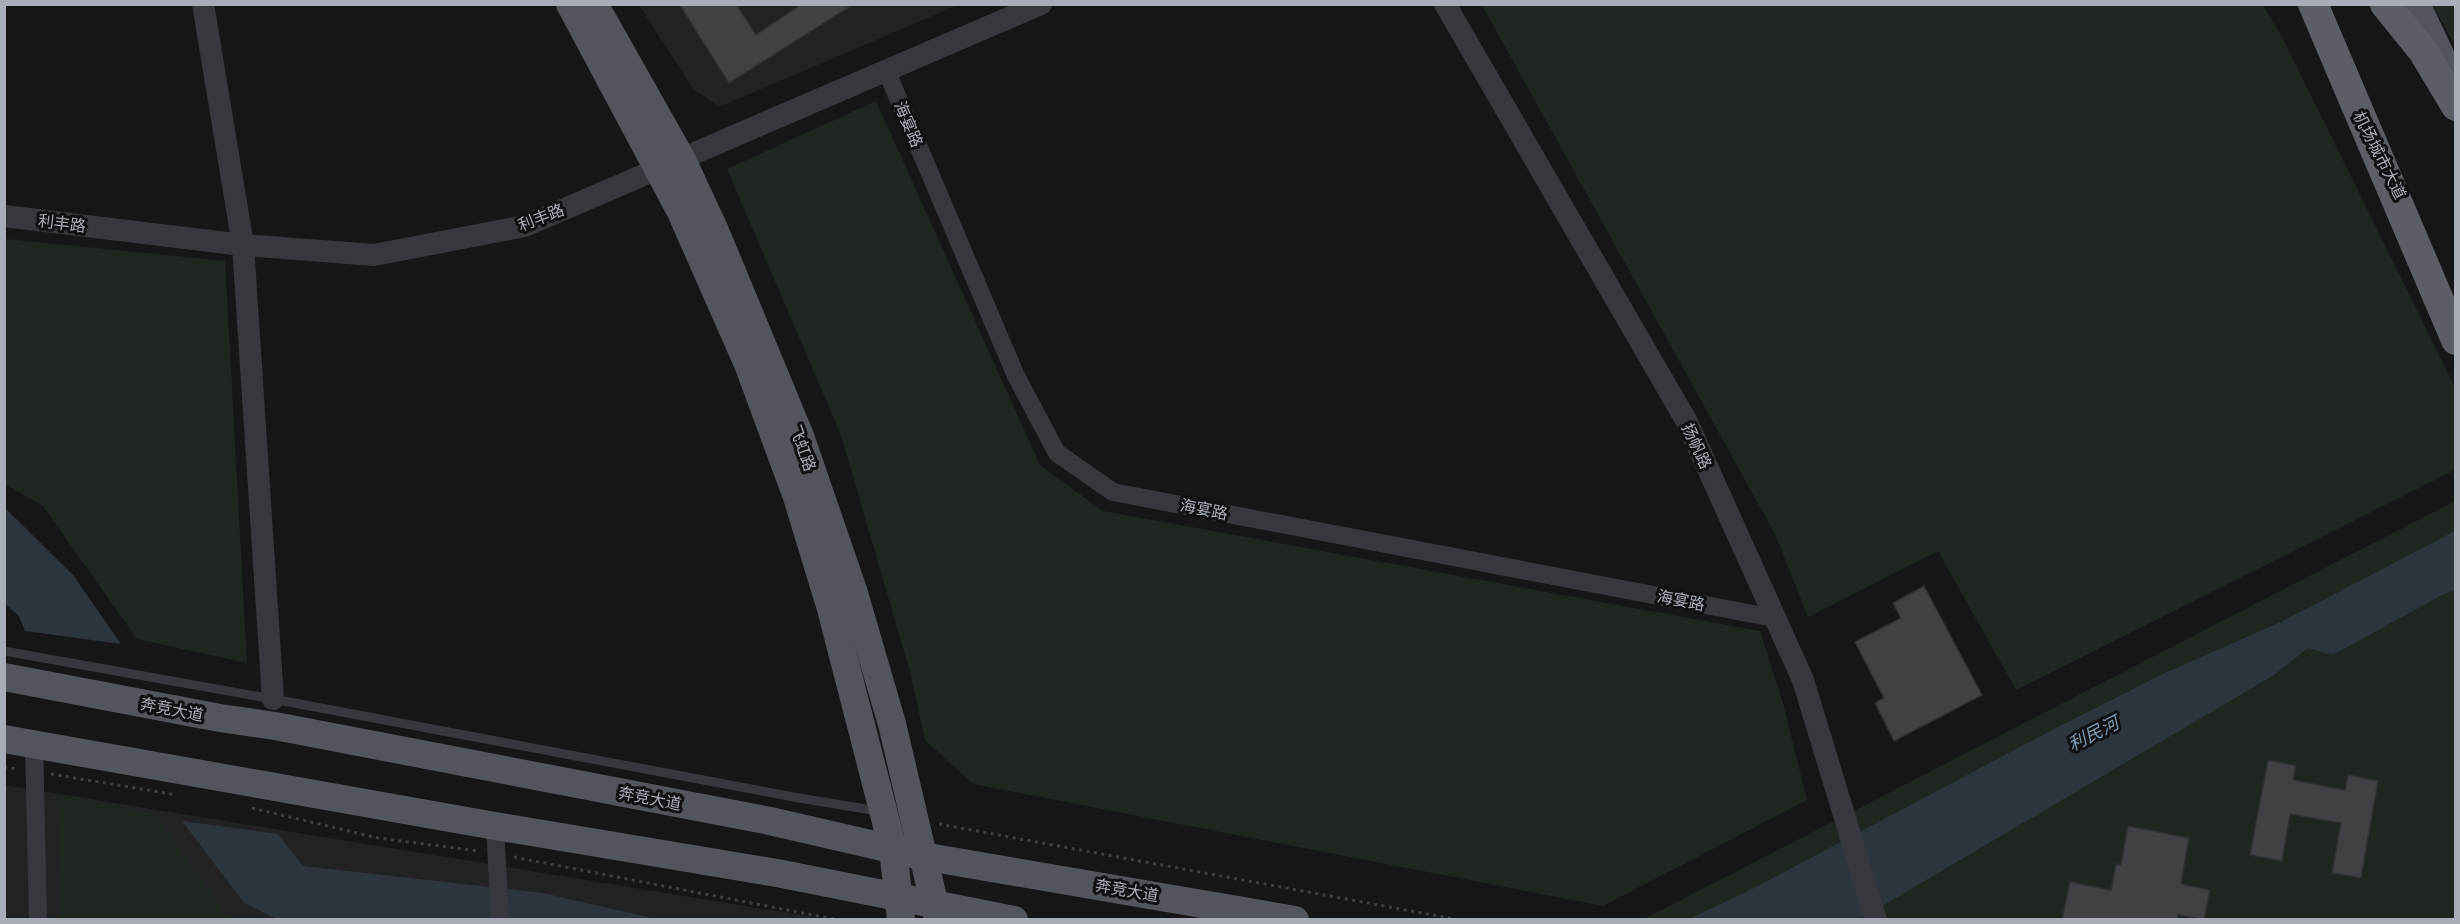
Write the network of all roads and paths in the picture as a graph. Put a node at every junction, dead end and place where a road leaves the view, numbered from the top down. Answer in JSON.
{"nodes":[{"id":1,"x":203,"y":4,"type":"edge"},
{"id":2,"x":570,"y":4,"type":"edge"},
{"id":3,"x":594,"y":4,"type":"edge"},
{"id":4,"x":1041,"y":4,"type":"edge"},
{"id":5,"x":1445,"y":4,"type":"edge"},
{"id":6,"x":2302,"y":4,"type":"edge"},
{"id":7,"x":2313,"y":4,"type":"edge"},
{"id":8,"x":2385,"y":4,"type":"edge"},
{"id":9,"x":2416,"y":4,"type":"edge"},
{"id":10,"x":2423,"y":51,"type":"junction"},
{"id":11,"x":886,"y":70,"type":"junction"},
{"id":12,"x":2456,"y":88,"type":"edge"},
{"id":13,"x":2456,"y":106,"type":"edge"},
{"id":14,"x":670,"y":164,"type":"junction"},
{"id":15,"x":4,"y":216,"type":"edge"},
{"id":16,"x":243,"y":245,"type":"junction"},
{"id":17,"x":2456,"y":305,"type":"edge"},
{"id":18,"x":2456,"y":340,"type":"edge"},
{"id":19,"x":1774,"y":618,"type":"junction"},
{"id":20,"x":4,"y":651,"type":"edge"},
{"id":21,"x":4,"y":677,"type":"edge"},
{"id":22,"x":273,"y":699,"type":"junction"},
{"id":23,"x":4,"y":739,"type":"edge"},
{"id":24,"x":34,"y":743,"type":"junction"},
{"id":25,"x":4,"y":767,"type":"edge"},
{"id":26,"x":34,"y":771,"type":"junction"},
{"id":27,"x":184,"y":796,"type":"dead end"},
{"id":28,"x":241,"y":806,"type":"dead end"},
{"id":29,"x":883,"y":812,"type":"junction"},
{"id":30,"x":914,"y":819,"type":"junction"},
{"id":31,"x":496,"y":840,"type":"junction"},
{"id":32,"x":893,"y":849,"type":"junction"},
{"id":33,"x":922,"y":856,"type":"junction"},
{"id":34,"x":900,"y":908,"type":"edge"},
{"id":35,"x":936,"y":911,"type":"edge"},
{"id":36,"x":38,"y":920,"type":"edge"},
{"id":37,"x":500,"y":920,"type":"edge"},
{"id":38,"x":839,"y":920,"type":"edge"},
{"id":39,"x":1014,"y":920,"type":"edge"},
{"id":40,"x":1295,"y":920,"type":"edge"},
{"id":41,"x":1460,"y":920,"type":"edge"},
{"id":42,"x":1876,"y":920,"type":"edge"}],
"edges":[{"from":1,"to":16,"type":"street"},
{"from":2,"to":14,"type":"main road","name":"飞虹路"},
{"from":3,"to":14,"type":"main road","name":"飞虹路"},
{"from":4,"to":11,"type":"street","name":"利丰路"},
{"from":5,"to":19,"type":"street","name":"扬帆路"},
{"from":6,"to":17,"type":"main road","name":"机场城市大道"},
{"from":7,"to":18,"type":"highway","bridge":true},
{"from":8,"to":10,"type":"highway"},
{"from":9,"to":12,"type":"main road"},
{"from":10,"to":12,"type":"highway"},
{"from":10,"to":13,"type":"highway"},
{"from":11,"to":14,"type":"street","name":"利丰路"},
{"from":11,"to":19,"type":"street","name":"海宴路"},
{"from":14,"to":16,"type":"street","name":"利丰路"},
{"from":14,"to":29,"type":"main road","name":"飞虹路"},
{"from":14,"to":30,"type":"main road","name":"飞虹路"},
{"from":15,"to":16,"type":"street","name":"利丰路"},
{"from":16,"to":22,"type":"street"},
{"from":19,"to":42,"type":"street","name":"扬帆路"},
{"from":20,"to":22,"type":"lane"},
{"from":21,"to":32,"type":"main road","name":"奔竞大道"},
{"from":22,"to":29,"type":"lane"},
{"from":23,"to":24,"type":"main road"},
{"from":24,"to":26,"type":"street"},
{"from":24,"to":31,"type":"main road"},
{"from":25,"to":26,"type":"path"},
{"from":26,"to":27,"type":"path"},
{"from":26,"to":36,"type":"street"},
{"from":28,"to":31,"type":"path"},
{"from":29,"to":32,"type":"main road","name":"飞虹路"},
{"from":30,"to":33,"type":"main road","name":"飞虹路"},
{"from":30,"to":41,"type":"path"},
{"from":31,"to":34,"type":"main road"},
{"from":31,"to":37,"type":"street"},
{"from":31,"to":38,"type":"path"},
{"from":32,"to":33,"type":"main road","name":"奔竞大道"},
{"from":32,"to":34,"type":"main road","name":"飞虹路"},
{"from":33,"to":35,"type":"main road","name":"飞虹路"},
{"from":33,"to":40,"type":"main road","name":"奔竞大道"},
{"from":34,"to":35,"type":"main road"},
{"from":35,"to":39,"type":"main road"}]}
